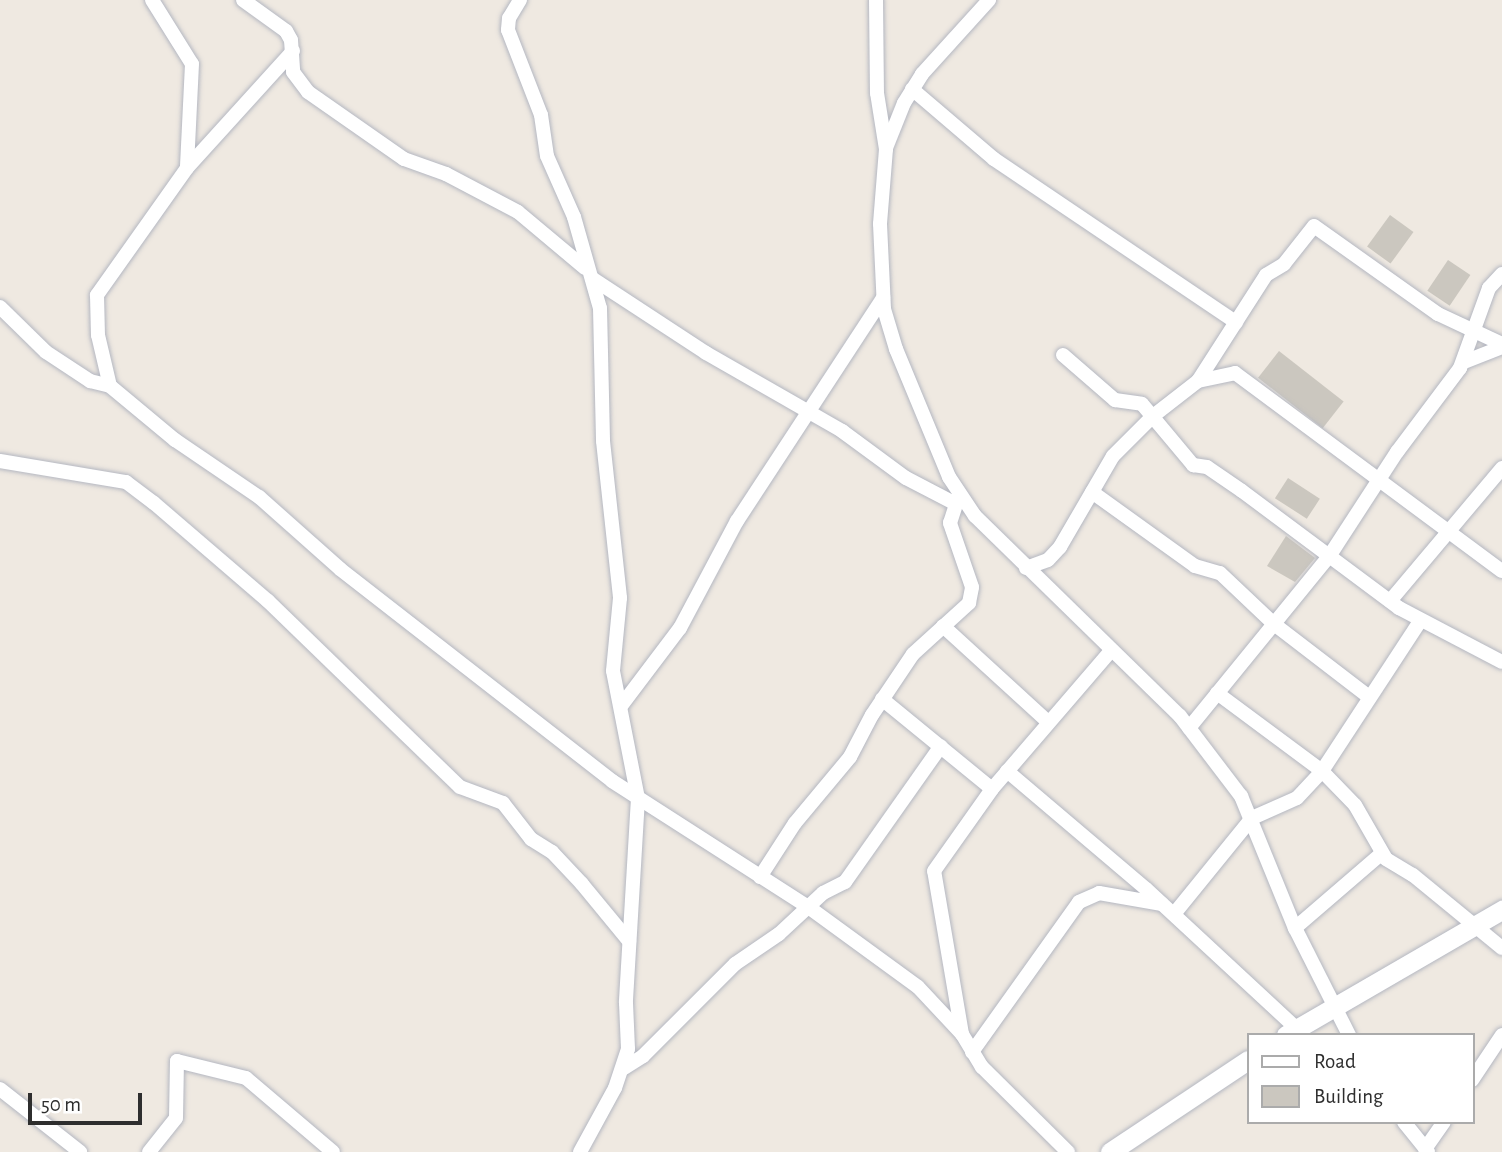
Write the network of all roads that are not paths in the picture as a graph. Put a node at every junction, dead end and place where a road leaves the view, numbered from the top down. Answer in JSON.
{"nodes":[{"id":1,"x":152,"y":0,"type":"edge"},
{"id":2,"x":243,"y":0,"type":"edge"},
{"id":3,"x":520,"y":0,"type":"edge"},
{"id":4,"x":876,"y":0,"type":"edge"},
{"id":5,"x":989,"y":0,"type":"edge"},
{"id":6,"x":293,"y":51,"type":"junction"},
{"id":7,"x":912,"y":89,"type":"junction"},
{"id":8,"x":886,"y":149,"type":"junction"},
{"id":9,"x":187,"y":168,"type":"junction"},
{"id":10,"x":589,"y":273,"type":"junction"},
{"id":11,"x":1502,"y":274,"type":"edge"},
{"id":12,"x":883,"y":298,"type":"junction"},
{"id":13,"x":0,"y":307,"type":"edge"},
{"id":14,"x":1236,"y":322,"type":"junction"},
{"id":15,"x":1472,"y":330,"type":"junction"},
{"id":16,"x":1502,"y":345,"type":"edge"},
{"id":17,"x":1063,"y":355,"type":"dead end"},
{"id":18,"x":1464,"y":362,"type":"junction"},
{"id":19,"x":1198,"y":381,"type":"junction"},
{"id":20,"x":110,"y":386,"type":"junction"},
{"id":21,"x":810,"y":412,"type":"junction"},
{"id":22,"x":1153,"y":416,"type":"junction"},
{"id":23,"x":0,"y":461,"type":"edge"},
{"id":24,"x":1502,"y":468,"type":"edge"},
{"id":25,"x":1379,"y":480,"type":"junction"},
{"id":26,"x":1092,"y":492,"type":"junction"},
{"id":27,"x":957,"y":499,"type":"junction"},
{"id":28,"x":1447,"y":530,"type":"junction"},
{"id":29,"x":1330,"y":555,"type":"junction"},
{"id":30,"x":1026,"y":568,"type":"junction"},
{"id":31,"x":1502,"y":571,"type":"edge"},
{"id":32,"x":1390,"y":601,"type":"junction"},
{"id":33,"x":1420,"y":621,"type":"junction"},
{"id":34,"x":1274,"y":624,"type":"junction"},
{"id":35,"x":943,"y":626,"type":"junction"},
{"id":36,"x":1110,"y":652,"type":"junction"},
{"id":37,"x":1502,"y":662,"type":"edge"},
{"id":38,"x":1217,"y":693,"type":"junction"},
{"id":39,"x":1368,"y":696,"type":"junction"},
{"id":40,"x":882,"y":699,"type":"junction"},
{"id":41,"x":621,"y":706,"type":"junction"},
{"id":42,"x":1047,"y":721,"type":"junction"},
{"id":43,"x":1189,"y":728,"type":"junction"},
{"id":44,"x":941,"y":746,"type":"junction"},
{"id":45,"x":1007,"y":771,"type":"junction"},
{"id":46,"x":1322,"y":771,"type":"junction"},
{"id":47,"x":992,"y":789,"type":"junction"},
{"id":48,"x":638,"y":798,"type":"junction"},
{"id":49,"x":1252,"y":818,"type":"junction"},
{"id":50,"x":1381,"y":854,"type":"junction"},
{"id":51,"x":760,"y":877,"type":"junction"},
{"id":52,"x":1163,"y":904,"type":"junction"},
{"id":53,"x":807,"y":906,"type":"junction"},
{"id":54,"x":1502,"y":910,"type":"edge"},
{"id":55,"x":1174,"y":914,"type":"junction"},
{"id":56,"x":1475,"y":925,"type":"junction"},
{"id":57,"x":1295,"y":928,"type":"junction"},
{"id":58,"x":629,"y":941,"type":"junction"},
{"id":59,"x":1502,"y":948,"type":"edge"},
{"id":60,"x":1334,"y":1010,"type":"junction"},
{"id":61,"x":1291,"y":1032,"type":"edge"},
{"id":62,"x":1348,"y":1033,"type":"edge"},
{"id":63,"x":962,"y":1034,"type":"junction"},
{"id":64,"x":1502,"y":1035,"type":"edge"},
{"id":65,"x":972,"y":1052,"type":"junction"},
{"id":66,"x":1246,"y":1061,"type":"edge"},
{"id":67,"x":624,"y":1068,"type":"junction"},
{"id":68,"x":1474,"y":1077,"type":"edge"},
{"id":69,"x":0,"y":1088,"type":"edge"},
{"id":70,"x":1406,"y":1124,"type":"edge"},
{"id":71,"x":1443,"y":1124,"type":"edge"},
{"id":72,"x":1427,"y":1151,"type":"edge"},
{"id":73,"x":80,"y":1152,"type":"edge"},
{"id":74,"x":149,"y":1152,"type":"edge"},
{"id":75,"x":333,"y":1152,"type":"edge"},
{"id":76,"x":580,"y":1152,"type":"edge"},
{"id":77,"x":1068,"y":1152,"type":"edge"},
{"id":78,"x":1110,"y":1152,"type":"edge"}],
"edges":[{"from":1,"to":9,"type":"street"},
{"from":2,"to":6,"type":"street"},
{"from":3,"to":10,"type":"street"},
{"from":4,"to":8,"type":"street"},
{"from":5,"to":7,"type":"street"},
{"from":6,"to":9,"type":"street"},
{"from":6,"to":10,"type":"street"},
{"from":7,"to":8,"type":"street"},
{"from":7,"to":14,"type":"street"},
{"from":8,"to":12,"type":"street"},
{"from":9,"to":20,"type":"street"},
{"from":10,"to":21,"type":"street"},
{"from":10,"to":41,"type":"street"},
{"from":11,"to":15,"type":"street"},
{"from":12,"to":21,"type":"street"},
{"from":12,"to":27,"type":"street"},
{"from":13,"to":20,"type":"street"},
{"from":14,"to":15,"type":"street"},
{"from":14,"to":19,"type":"street"},
{"from":15,"to":16,"type":"street"},
{"from":15,"to":18,"type":"street"},
{"from":16,"to":18,"type":"street"},
{"from":17,"to":22,"type":"street"},
{"from":18,"to":25,"type":"street"},
{"from":19,"to":22,"type":"street"},
{"from":19,"to":25,"type":"street"},
{"from":20,"to":48,"type":"street"},
{"from":21,"to":27,"type":"street"},
{"from":21,"to":41,"type":"street"},
{"from":22,"to":26,"type":"street"},
{"from":22,"to":29,"type":"street"},
{"from":23,"to":58,"type":"street"},
{"from":24,"to":28,"type":"street"},
{"from":25,"to":28,"type":"street"},
{"from":25,"to":29,"type":"street"},
{"from":26,"to":30,"type":"street"},
{"from":26,"to":34,"type":"street"},
{"from":27,"to":30,"type":"street"},
{"from":27,"to":35,"type":"street"},
{"from":28,"to":31,"type":"street"},
{"from":28,"to":32,"type":"street"},
{"from":29,"to":32,"type":"street"},
{"from":29,"to":34,"type":"street"},
{"from":30,"to":36,"type":"street"},
{"from":32,"to":33,"type":"street"},
{"from":33,"to":37,"type":"street"},
{"from":33,"to":39,"type":"street"},
{"from":34,"to":38,"type":"street"},
{"from":34,"to":39,"type":"street"},
{"from":35,"to":40,"type":"street"},
{"from":35,"to":42,"type":"street"},
{"from":36,"to":42,"type":"street"},
{"from":36,"to":43,"type":"street"},
{"from":38,"to":43,"type":"street"},
{"from":38,"to":46,"type":"street"},
{"from":39,"to":46,"type":"street"},
{"from":40,"to":44,"type":"street"},
{"from":40,"to":51,"type":"street"},
{"from":41,"to":48,"type":"street"},
{"from":42,"to":45,"type":"street"},
{"from":43,"to":49,"type":"street"},
{"from":44,"to":47,"type":"street"},
{"from":44,"to":53,"type":"street"},
{"from":45,"to":47,"type":"street"},
{"from":45,"to":52,"type":"street"},
{"from":46,"to":49,"type":"street"},
{"from":46,"to":50,"type":"street"},
{"from":47,"to":63,"type":"street"},
{"from":48,"to":51,"type":"street"},
{"from":48,"to":58,"type":"street"},
{"from":49,"to":55,"type":"street"},
{"from":49,"to":57,"type":"street"},
{"from":50,"to":56,"type":"street"},
{"from":50,"to":57,"type":"street"},
{"from":51,"to":53,"type":"street"},
{"from":52,"to":55,"type":"street"},
{"from":52,"to":65,"type":"street"},
{"from":53,"to":63,"type":"street"},
{"from":53,"to":67,"type":"street"},
{"from":54,"to":56,"type":"main road"},
{"from":55,"to":61,"type":"street"},
{"from":56,"to":59,"type":"street"},
{"from":56,"to":60,"type":"main road"},
{"from":57,"to":60,"type":"street"},
{"from":58,"to":67,"type":"street"},
{"from":60,"to":61,"type":"main road"},
{"from":60,"to":62,"type":"street"},
{"from":63,"to":65,"type":"street"},
{"from":64,"to":68,"type":"street"},
{"from":65,"to":77,"type":"street"},
{"from":66,"to":78,"type":"main road"},
{"from":67,"to":76,"type":"street"},
{"from":69,"to":73,"type":"street"},
{"from":70,"to":72,"type":"street"},
{"from":71,"to":72,"type":"street"},
{"from":74,"to":75,"type":"street"}]}
